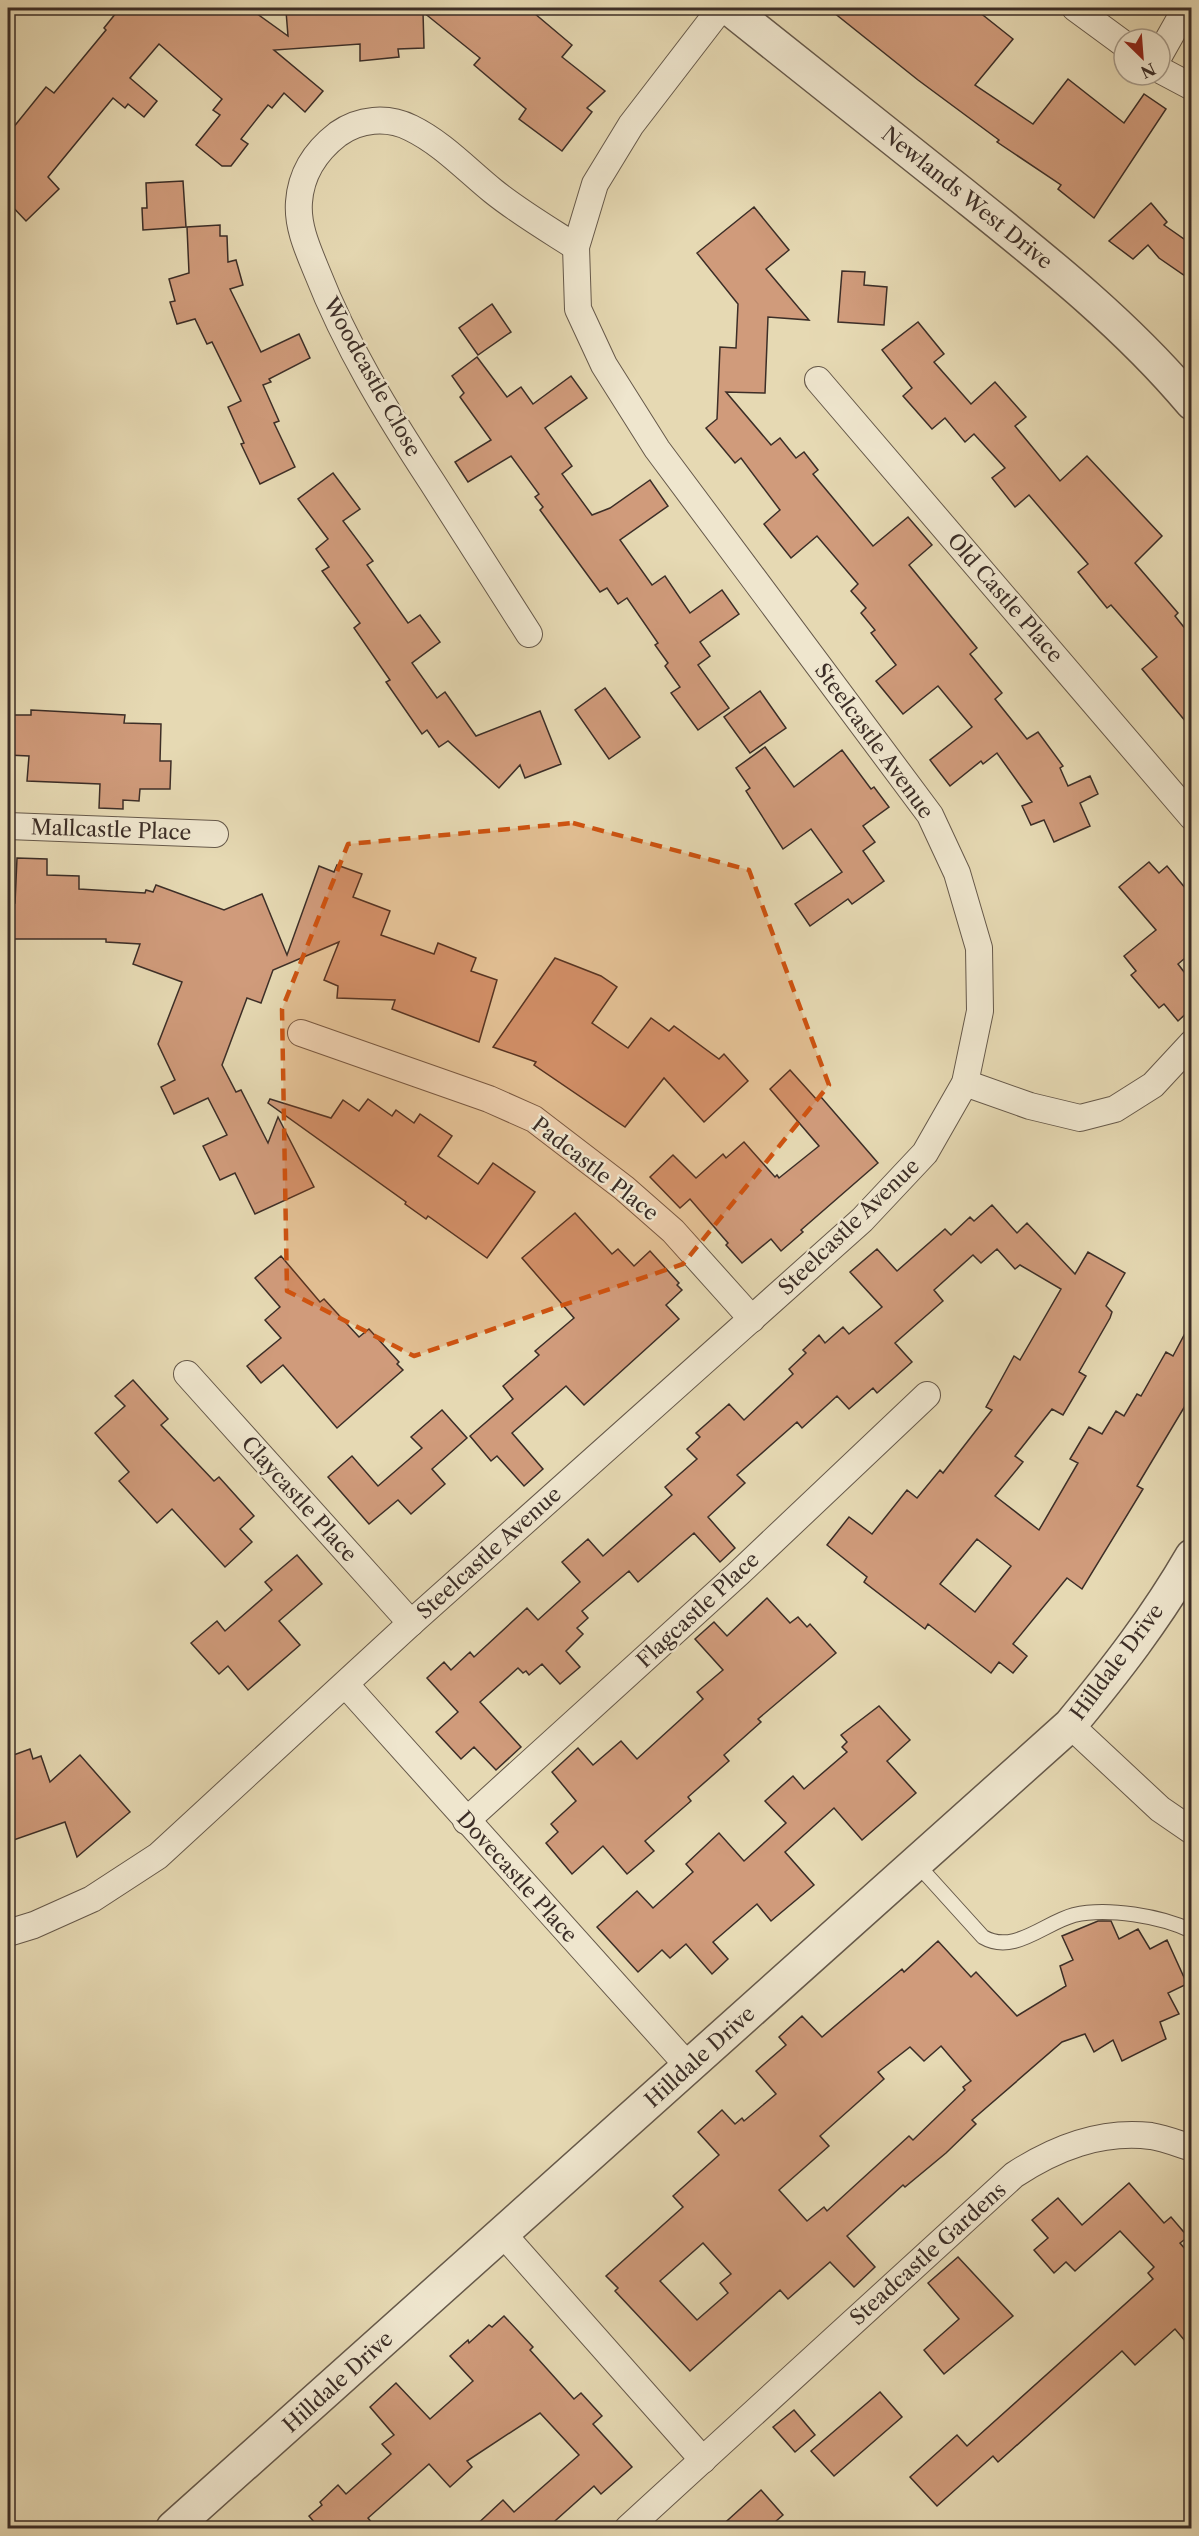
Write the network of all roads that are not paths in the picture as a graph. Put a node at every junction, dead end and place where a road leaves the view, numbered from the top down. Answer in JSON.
{"nodes":[{"id":1,"x":722,"y":8,"type":"edge"},
{"id":2,"x":729,"y":8,"type":"edge"},
{"id":3,"x":1075,"y":8,"type":"edge"},
{"id":4,"x":1186,"y":8,"type":"edge"},
{"id":5,"x":1172,"y":33,"type":"edge"},
{"id":6,"x":1112,"y":35,"type":"edge"},
{"id":7,"x":1172,"y":77,"type":"edge"},
{"id":8,"x":1191,"y":87,"type":"edge"},
{"id":9,"x":576,"y":247,"type":"junction"},
{"id":10,"x":818,"y":380,"type":"dead end"},
{"id":11,"x":1191,"y":403,"type":"edge"},
{"id":12,"x":529,"y":634,"type":"dead end"},
{"id":13,"x":1191,"y":817,"type":"edge"},
{"id":14,"x":8,"y":826,"type":"edge"},
{"id":15,"x":215,"y":834,"type":"dead end"},
{"id":16,"x":301,"y":1033,"type":"dead end"},
{"id":17,"x":1191,"y":1043,"type":"edge"},
{"id":18,"x":965,"y":1083,"type":"junction"},
{"id":19,"x":752,"y":1319,"type":"junction"},
{"id":20,"x":187,"y":1374,"type":"dead end"},
{"id":21,"x":927,"y":1395,"type":"dead end"},
{"id":22,"x":1191,"y":1556,"type":"edge"},
{"id":23,"x":411,"y":1623,"type":"junction"},
{"id":24,"x":346,"y":1685,"type":"junction"},
{"id":25,"x":1070,"y":1725,"type":"junction"},
{"id":26,"x":466,"y":1821,"type":"junction"},
{"id":27,"x":1191,"y":1831,"type":"edge"},
{"id":28,"x":916,"y":1863,"type":"junction"},
{"id":29,"x":1191,"y":1931,"type":"edge"},
{"id":30,"x":8,"y":1933,"type":"edge"},
{"id":31,"x":689,"y":2067,"type":"junction"},
{"id":32,"x":1191,"y":2148,"type":"edge"},
{"id":33,"x":503,"y":2234,"type":"junction"},
{"id":34,"x":703,"y":2460,"type":"junction"},
{"id":35,"x":173,"y":2529,"type":"edge"},
{"id":36,"x":628,"y":2529,"type":"edge"}],
"edges":[{"from":1,"to":9,"type":"street","name":"Steelcastle Avenue"},
{"from":2,"to":11,"type":"street","name":"Newlands West Drive"},
{"from":3,"to":6,"type":"street"},
{"from":4,"to":5,"type":"street"},
{"from":7,"to":8,"type":"street"},
{"from":9,"to":12,"type":"street","name":"Woodcastle Close"},
{"from":9,"to":18,"type":"street","name":"Steelcastle Avenue"},
{"from":10,"to":13,"type":"street","name":"Old Castle Place"},
{"from":14,"to":15,"type":"street","name":"Mallcastle Place"},
{"from":16,"to":19,"type":"street","name":"Padcastle Place"},
{"from":17,"to":18,"type":"street"},
{"from":18,"to":19,"type":"street","name":"Steelcastle Avenue"},
{"from":19,"to":23,"type":"street","name":"Steelcastle Avenue"},
{"from":20,"to":23,"type":"street","name":"Claycastle Place"},
{"from":21,"to":26,"type":"street","name":"Flagcastle Place"},
{"from":22,"to":25,"type":"street","name":"Hilldale Drive"},
{"from":23,"to":24,"type":"street","name":"Steelcastle Avenue"},
{"from":24,"to":26,"type":"street","name":"Dovecastle Place"},
{"from":24,"to":30,"type":"street","name":"Steelcastle Avenue"},
{"from":25,"to":27,"type":"street"},
{"from":25,"to":28,"type":"street","name":"Hilldale Drive"},
{"from":26,"to":31,"type":"street","name":"Dovecastle Place"},
{"from":28,"to":29,"type":"lane"},
{"from":28,"to":31,"type":"street","name":"Hilldale Drive"},
{"from":31,"to":33,"type":"street","name":"Hilldale Drive"},
{"from":32,"to":34,"type":"street","name":"Steadcastle Gardens"},
{"from":33,"to":34,"type":"street"},
{"from":33,"to":35,"type":"street","name":"Hilldale Drive"},
{"from":34,"to":36,"type":"street","name":"Steadcastle Gardens"}]}
